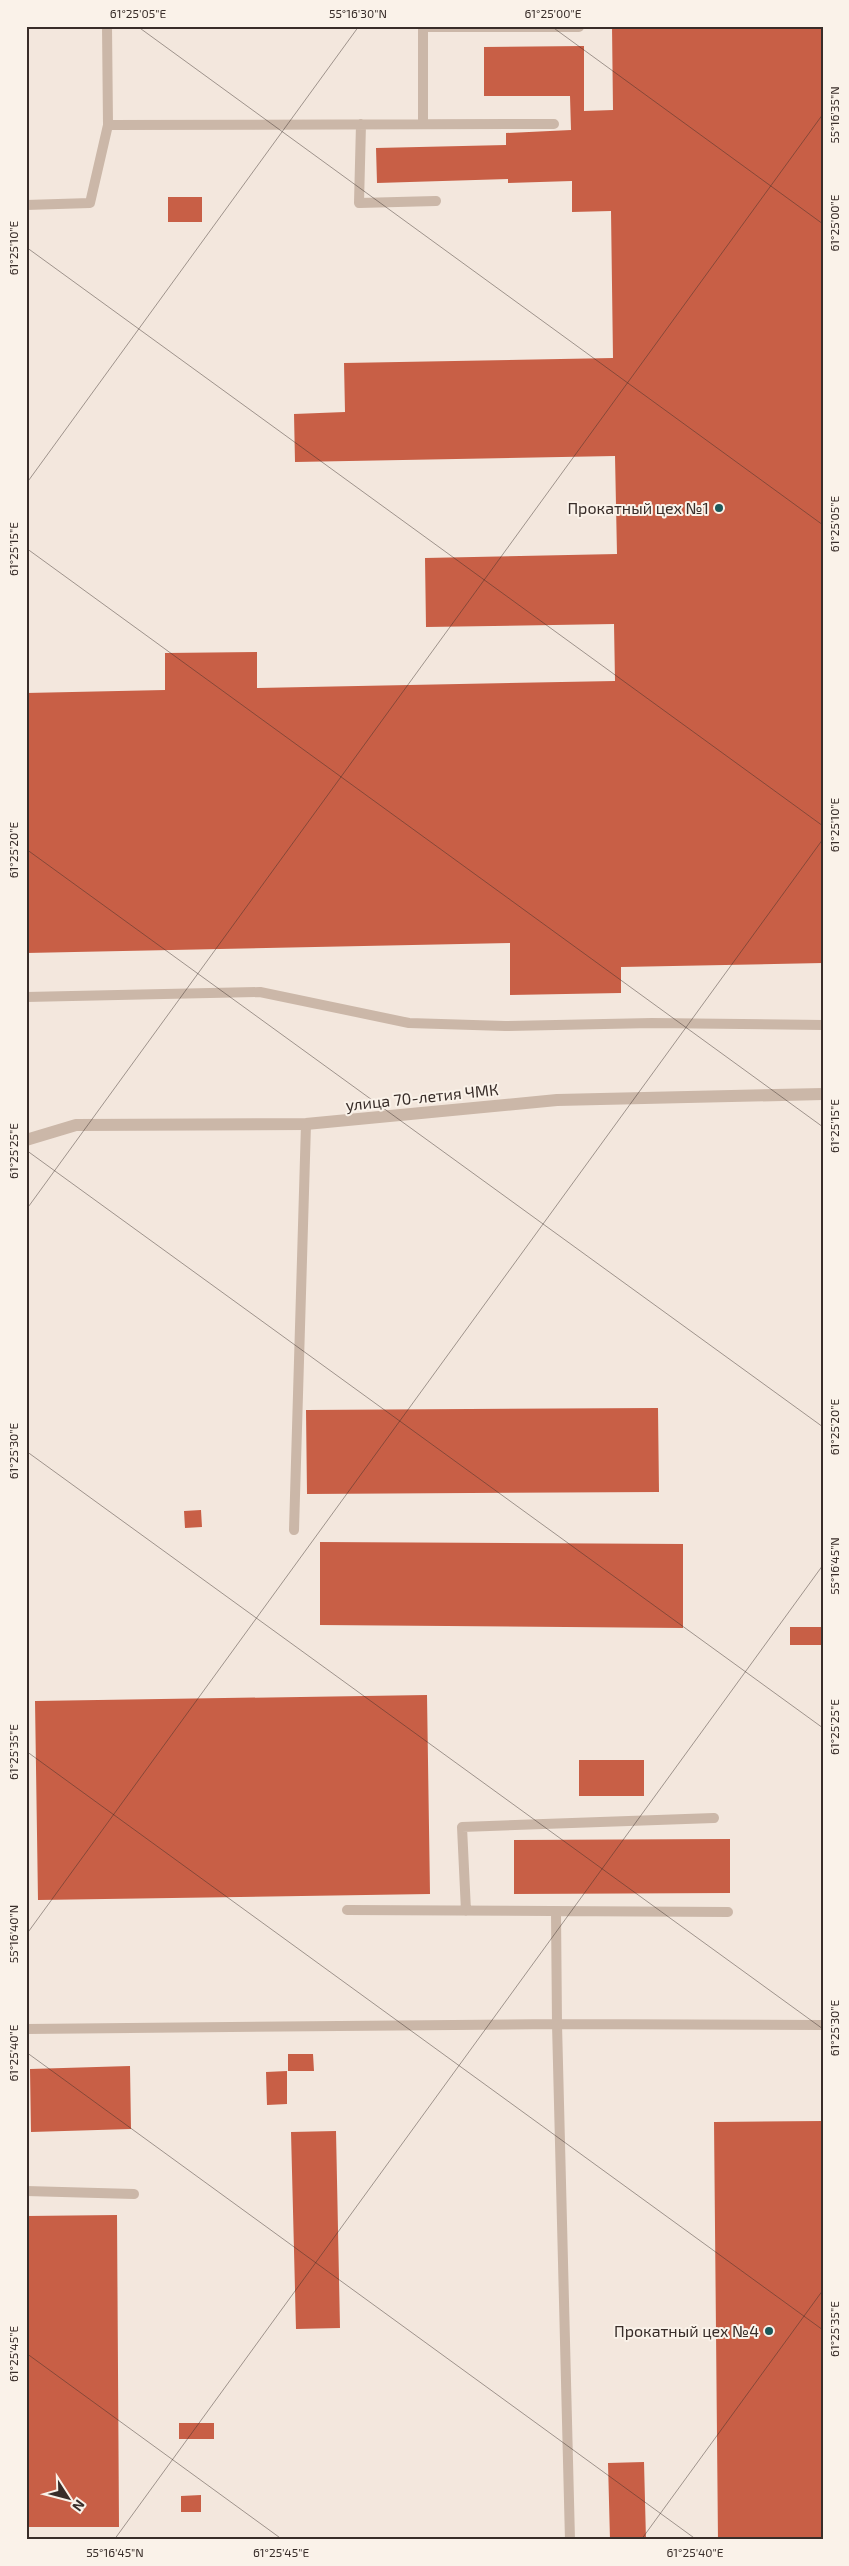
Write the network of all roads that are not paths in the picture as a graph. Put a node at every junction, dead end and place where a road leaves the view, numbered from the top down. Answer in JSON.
{"nodes":[{"id":1,"x":107,"y":26,"type":"edge"},
{"id":2,"x":579,"y":27,"type":"edge"},
{"id":3,"x":361,"y":124,"type":"junction"},
{"id":4,"x":423,"y":124,"type":"junction"},
{"id":5,"x":554,"y":124,"type":"dead end"},
{"id":6,"x":108,"y":125,"type":"junction"},
{"id":7,"x":436,"y":201,"type":"dead end"},
{"id":8,"x":26,"y":205,"type":"edge"},
{"id":9,"x":26,"y":997,"type":"edge"},
{"id":10,"x":823,"y":1025,"type":"edge"},
{"id":11,"x":823,"y":1094,"type":"edge"},
{"id":12,"x":306,"y":1124,"type":"junction"},
{"id":13,"x":26,"y":1140,"type":"edge"},
{"id":14,"x":294,"y":1530,"type":"dead end"},
{"id":15,"x":714,"y":1818,"type":"dead end"},
{"id":16,"x":347,"y":1910,"type":"dead end"},
{"id":17,"x":466,"y":1911,"type":"junction"},
{"id":18,"x":556,"y":1912,"type":"junction"},
{"id":19,"x":728,"y":1912,"type":"dead end"},
{"id":20,"x":557,"y":2024,"type":"junction"},
{"id":21,"x":823,"y":2025,"type":"edge"},
{"id":22,"x":26,"y":2029,"type":"edge"},
{"id":23,"x":26,"y":2191,"type":"edge"},
{"id":24,"x":134,"y":2194,"type":"dead end"},
{"id":25,"x":570,"y":2540,"type":"edge"}],
"edges":[{"from":1,"to":6,"type":"lane"},
{"from":2,"to":4,"type":"lane"},
{"from":3,"to":4,"type":"lane"},
{"from":3,"to":6,"type":"lane"},
{"from":3,"to":7,"type":"lane"},
{"from":4,"to":5,"type":"lane"},
{"from":6,"to":8,"type":"lane"},
{"from":9,"to":10,"type":"lane"},
{"from":11,"to":12,"type":"street","name":"улица 70-летия ЧМК"},
{"from":12,"to":13,"type":"street","name":"улица 70-летия ЧМК"},
{"from":12,"to":14,"type":"lane"},
{"from":15,"to":17,"type":"lane"},
{"from":16,"to":17,"type":"lane"},
{"from":17,"to":18,"type":"lane"},
{"from":18,"to":19,"type":"lane"},
{"from":18,"to":20,"type":"lane"},
{"from":20,"to":21,"type":"lane"},
{"from":20,"to":22,"type":"lane"},
{"from":20,"to":25,"type":"lane"},
{"from":23,"to":24,"type":"lane"}]}
